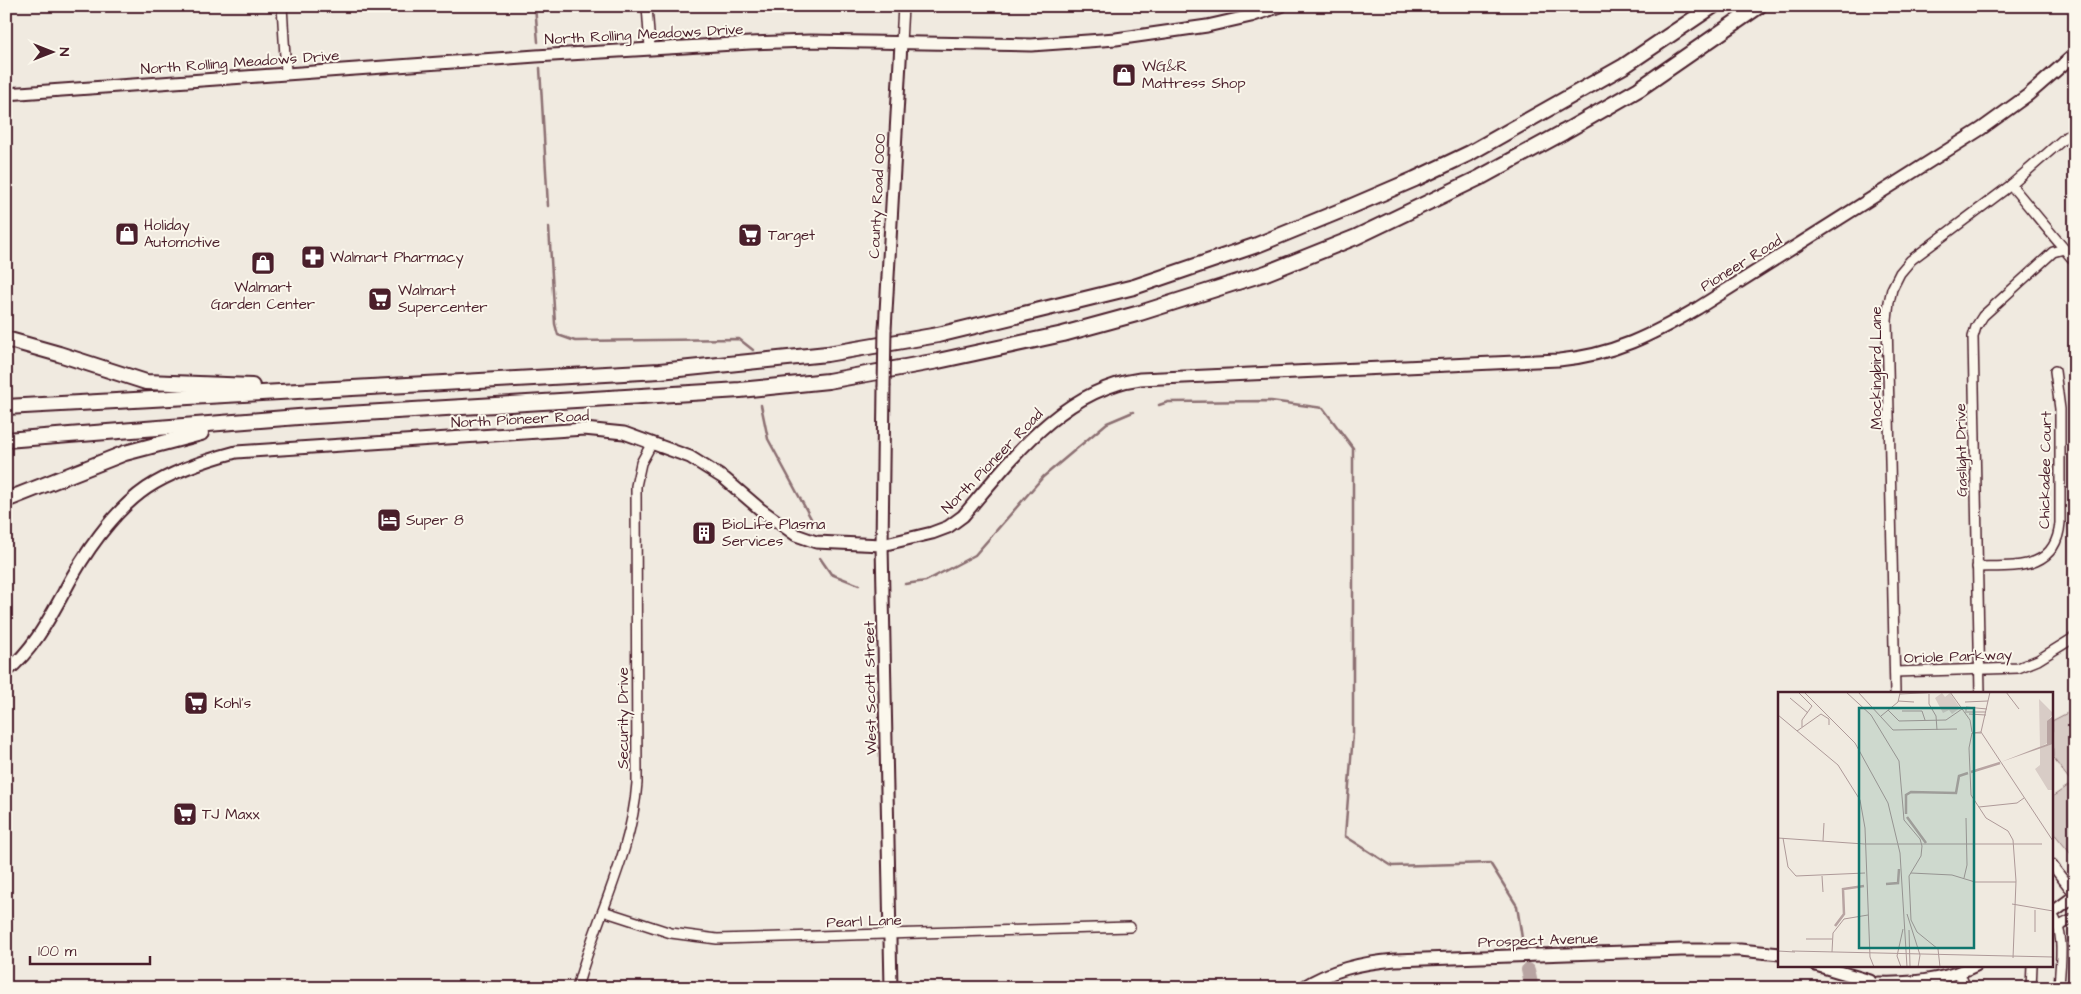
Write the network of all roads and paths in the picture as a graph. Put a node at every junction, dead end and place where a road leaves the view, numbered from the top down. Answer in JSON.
{"nodes":[{"id":1,"x":282,"y":6,"type":"edge"},
{"id":2,"x":647,"y":6,"type":"edge"},
{"id":3,"x":903,"y":6,"type":"edge"},
{"id":4,"x":1280,"y":6,"type":"edge"},
{"id":5,"x":1713,"y":6,"type":"edge"},
{"id":6,"x":1759,"y":6,"type":"edge"},
{"id":7,"x":901,"y":43,"type":"junction"},
{"id":8,"x":650,"y":48,"type":"junction"},
{"id":9,"x":2075,"y":54,"type":"edge"},
{"id":10,"x":286,"y":73,"type":"junction"},
{"id":11,"x":6,"y":94,"type":"edge"},
{"id":12,"x":2075,"y":129,"type":"edge"},
{"id":13,"x":2011,"y":185,"type":"junction"},
{"id":14,"x":2064,"y":249,"type":"junction"},
{"id":15,"x":2075,"y":262,"type":"edge"},
{"id":16,"x":6,"y":334,"type":"edge"},
{"id":17,"x":13,"y":341,"type":"edge"},
{"id":18,"x":1374,"y":367,"type":"joint"},
{"id":19,"x":2055,"y":371,"type":"dead end"},
{"id":20,"x":884,"y":387,"type":"joint"},
{"id":21,"x":337,"y":390,"type":"junction"},
{"id":22,"x":6,"y":407,"type":"edge"},
{"id":23,"x":298,"y":417,"type":"junction"},
{"id":24,"x":6,"y":440,"type":"edge"},
{"id":25,"x":652,"y":443,"type":"junction"},
{"id":26,"x":6,"y":500,"type":"edge"},
{"id":27,"x":882,"y":545,"type":"junction"},
{"id":28,"x":1977,"y":568,"type":"junction"},
{"id":29,"x":2075,"y":637,"type":"edge"},
{"id":30,"x":1980,"y":670,"type":"junction"},
{"id":31,"x":6,"y":672,"type":"edge"},
{"id":32,"x":1895,"y":672,"type":"junction"},
{"id":33,"x":1895,"y":692,"type":"edge"},
{"id":34,"x":1980,"y":692,"type":"edge"},
{"id":35,"x":2054,"y":868,"type":"edge"},
{"id":36,"x":2075,"y":895,"type":"edge"},
{"id":37,"x":603,"y":911,"type":"junction"},
{"id":38,"x":2054,"y":912,"type":"edge"},
{"id":39,"x":2054,"y":917,"type":"edge"},
{"id":40,"x":2075,"y":918,"type":"edge"},
{"id":41,"x":2059,"y":926,"type":"junction"},
{"id":42,"x":1130,"y":927,"type":"dead end"},
{"id":43,"x":890,"y":934,"type":"junction"},
{"id":44,"x":1778,"y":954,"type":"edge"},
{"id":45,"x":1819,"y":966,"type":"edge"},
{"id":46,"x":1974,"y":966,"type":"edge"},
{"id":47,"x":2032,"y":966,"type":"edge"},
{"id":48,"x":1959,"y":972,"type":"junction"},
{"id":49,"x":1874,"y":985,"type":"edge"},
{"id":50,"x":1909,"y":985,"type":"edge"},
{"id":51,"x":578,"y":988,"type":"edge"},
{"id":52,"x":890,"y":988,"type":"edge"},
{"id":53,"x":1302,"y":988,"type":"edge"},
{"id":54,"x":1966,"y":988,"type":"edge"},
{"id":55,"x":2031,"y":988,"type":"edge"},
{"id":56,"x":2059,"y":988,"type":"edge"}],
"edges":[{"from":1,"to":10,"type":"street"},
{"from":2,"to":8,"type":"street"},
{"from":3,"to":7,"type":"street","name":"County Road OOO"},
{"from":4,"to":7,"type":"main road","name":"North Rolling Meadows Drive"},
{"from":5,"to":21,"type":"highway"},
{"from":6,"to":23,"type":"highway"},
{"from":7,"to":8,"type":"main road","name":"North Rolling Meadows Drive"},
{"from":7,"to":20,"type":"main road","name":"County Road OOO","bridge":true},
{"from":8,"to":10,"type":"main road","name":"North Rolling Meadows Drive"},
{"from":9,"to":18,"type":"main road","name":"Pioneer Road"},
{"from":10,"to":11,"type":"main road","name":"North Rolling Meadows Drive"},
{"from":12,"to":13,"type":"street","name":"Mockingbird Lane"},
{"from":13,"to":14,"type":"street"},
{"from":13,"to":32,"type":"street","name":"Mockingbird Lane"},
{"from":14,"to":15,"type":"street"},
{"from":14,"to":28,"type":"street","name":"Gaslight Drive"},
{"from":16,"to":17,"type":"highway"},
{"from":17,"to":21,"type":"highway"},
{"from":18,"to":27,"type":"main road","name":"North Pioneer Road"},
{"from":19,"to":28,"type":"street","name":"Chickadee Court"},
{"from":20,"to":27,"type":"main road","name":"West Scott Street"},
{"from":21,"to":22,"type":"highway"},
{"from":23,"to":24,"type":"highway"},
{"from":23,"to":26,"type":"highway"},
{"from":25,"to":27,"type":"main road","name":"North Pioneer Road"},
{"from":25,"to":31,"type":"main road","name":"North Pioneer Road"},
{"from":25,"to":37,"type":"street","name":"Security Drive"},
{"from":27,"to":43,"type":"main road","name":"West Scott Street"},
{"from":28,"to":30,"type":"street","name":"Gaslight Drive"},
{"from":29,"to":30,"type":"street","name":"Oriole Parkway"},
{"from":30,"to":32,"type":"street","name":"Oriole Parkway"},
{"from":30,"to":34,"type":"street","name":"Gaslight Drive"},
{"from":32,"to":33,"type":"street","name":"Mockingbird Lane"},
{"from":35,"to":36,"type":"street"},
{"from":36,"to":38,"type":"main road"},
{"from":37,"to":43,"type":"street","name":"Pearl Lane"},
{"from":37,"to":51,"type":"street","name":"Security Drive"},
{"from":39,"to":41,"type":"street"},
{"from":40,"to":41,"type":"street"},
{"from":41,"to":56,"type":"street"},
{"from":42,"to":43,"type":"street","name":"Pearl Lane"},
{"from":43,"to":52,"type":"main road","name":"West Scott Street"},
{"from":44,"to":53,"type":"main road","name":"Prospect Avenue"},
{"from":45,"to":49,"type":"main road"},
{"from":46,"to":48,"type":"main road"},
{"from":47,"to":55,"type":"street"},
{"from":48,"to":50,"type":"main road"},
{"from":48,"to":54,"type":"street"},
{"from":49,"to":50,"type":"main road"}]}
